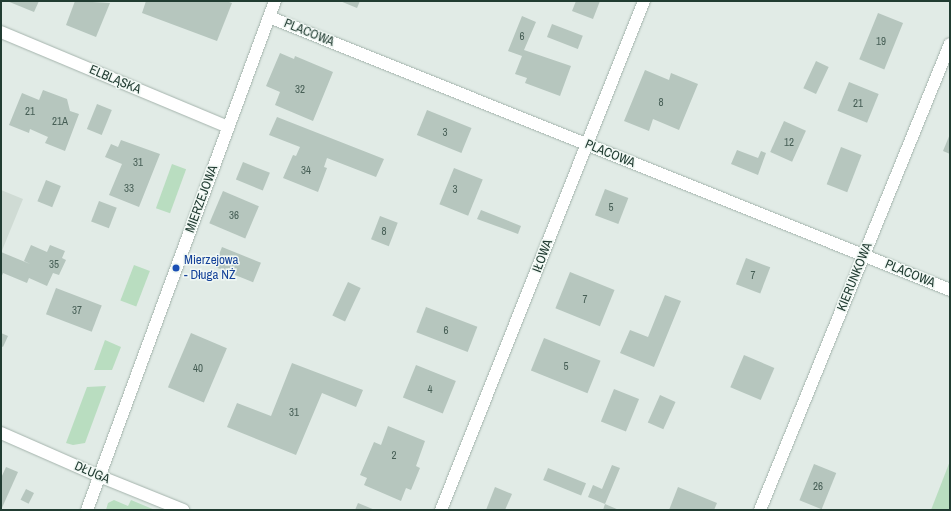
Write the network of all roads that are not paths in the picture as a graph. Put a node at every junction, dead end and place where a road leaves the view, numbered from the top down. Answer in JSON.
{"nodes":[{"id":1,"x":275,"y":1,"type":"edge"},
{"id":2,"x":644,"y":1,"type":"edge"},
{"id":3,"x":269,"y":17,"type":"junction"},
{"id":4,"x":1,"y":32,"type":"edge"},
{"id":5,"x":950,"y":44,"type":"edge"},
{"id":6,"x":228,"y":127,"type":"junction"},
{"id":7,"x":586,"y":144,"type":"junction"},
{"id":8,"x":864,"y":256,"type":"junction"},
{"id":9,"x":950,"y":290,"type":"edge"},
{"id":10,"x":1,"y":433,"type":"edge"},
{"id":11,"x":100,"y":476,"type":"junction"},
{"id":12,"x":87,"y":510,"type":"edge"},
{"id":13,"x":183,"y":510,"type":"edge"},
{"id":14,"x":441,"y":510,"type":"edge"},
{"id":15,"x":760,"y":510,"type":"edge"}],
"edges":[{"from":1,"to":3,"type":"street","name":"MIERZEJOWA"},
{"from":2,"to":7,"type":"street","name":"IŁOWA"},
{"from":3,"to":6,"type":"street","name":"MIERZEJOWA"},
{"from":3,"to":7,"type":"street","name":"PLACOWA"},
{"from":4,"to":6,"type":"street","name":"ELBLĄSKA"},
{"from":5,"to":8,"type":"street","name":"KIERUNKOWA"},
{"from":6,"to":11,"type":"street","name":"MIERZEJOWA"},
{"from":7,"to":8,"type":"street","name":"PLACOWA"},
{"from":7,"to":14,"type":"street","name":"IŁOWA"},
{"from":8,"to":9,"type":"street","name":"PLACOWA"},
{"from":8,"to":15,"type":"street","name":"KIERUNKOWA"},
{"from":10,"to":11,"type":"street","name":"DŁUGA"},
{"from":11,"to":12,"type":"street","name":"MIERZEJOWA"},
{"from":11,"to":13,"type":"street","name":"DŁUGA"}]}
